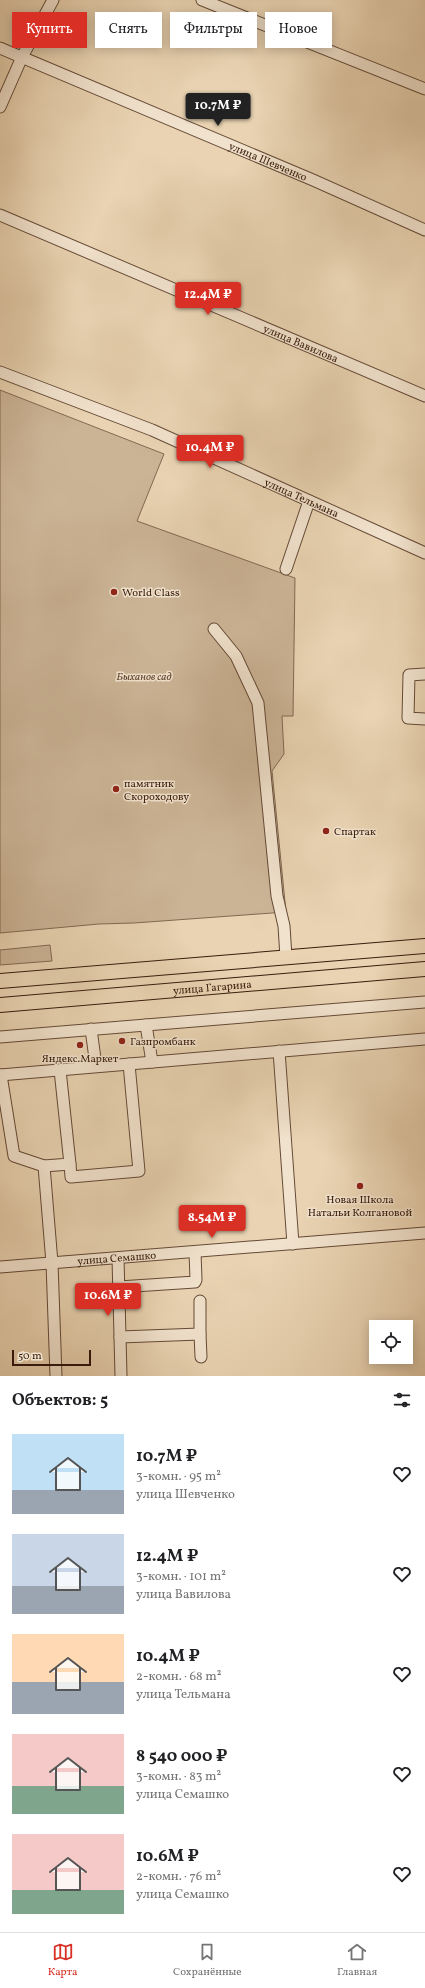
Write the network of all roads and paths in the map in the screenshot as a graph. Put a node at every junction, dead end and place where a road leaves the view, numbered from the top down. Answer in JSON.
{"nodes":[{"id":1,"x":53,"y":0,"type":"edge"},
{"id":2,"x":202,"y":0,"type":"edge"},
{"id":3,"x":0,"y":48,"type":"edge"},
{"id":4,"x":22,"y":57,"type":"junction"},
{"id":5,"x":425,"y":90,"type":"edge"},
{"id":6,"x":0,"y":107,"type":"edge"},
{"id":7,"x":0,"y":215,"type":"edge"},
{"id":8,"x":425,"y":230,"type":"edge"},
{"id":9,"x":0,"y":372,"type":"edge"},
{"id":10,"x":425,"y":396,"type":"edge"},
{"id":11,"x":309,"y":501,"type":"junction"},
{"id":12,"x":425,"y":553,"type":"edge"},
{"id":13,"x":286,"y":569,"type":"dead end"},
{"id":14,"x":214,"y":629,"type":"dead end"},
{"id":15,"x":425,"y":674,"type":"edge"},
{"id":16,"x":425,"y":719,"type":"edge"},
{"id":17,"x":425,"y":946,"type":"edge"},
{"id":18,"x":286,"y":957,"type":"junction"},
{"id":19,"x":425,"y":969,"type":"edge"},
{"id":20,"x":0,"y":981,"type":"edge"},
{"id":21,"x":425,"y":1002,"type":"edge"},
{"id":22,"x":0,"y":1005,"type":"edge"},
{"id":23,"x":146,"y":1025,"type":"junction"},
{"id":24,"x":91,"y":1029,"type":"junction"},
{"id":25,"x":0,"y":1037,"type":"edge"},
{"id":26,"x":425,"y":1039,"type":"edge"},
{"id":27,"x":279,"y":1051,"type":"junction"},
{"id":28,"x":152,"y":1062,"type":"junction"},
{"id":29,"x":129,"y":1064,"type":"junction"},
{"id":30,"x":96,"y":1066,"type":"junction"},
{"id":31,"x":60,"y":1070,"type":"junction"},
{"id":32,"x":1,"y":1075,"type":"edge"},
{"id":33,"x":70,"y":1164,"type":"junction"},
{"id":34,"x":44,"y":1166,"type":"junction"},
{"id":35,"x":425,"y":1233,"type":"edge"},
{"id":36,"x":293,"y":1244,"type":"junction"},
{"id":37,"x":194,"y":1252,"type":"junction"},
{"id":38,"x":118,"y":1258,"type":"junction"},
{"id":39,"x":52,"y":1263,"type":"junction"},
{"id":40,"x":0,"y":1267,"type":"edge"},
{"id":41,"x":119,"y":1287,"type":"junction"},
{"id":42,"x":200,"y":1301,"type":"dead end"},
{"id":43,"x":200,"y":1334,"type":"junction"},
{"id":44,"x":120,"y":1337,"type":"junction"},
{"id":45,"x":201,"y":1357,"type":"dead end"},
{"id":46,"x":56,"y":1376,"type":"edge"},
{"id":47,"x":121,"y":1376,"type":"edge"}],
"edges":[{"from":1,"to":4,"type":"street"},
{"from":2,"to":5,"type":"street"},
{"from":3,"to":4,"type":"street","name":"улица Шевченко"},
{"from":4,"to":6,"type":"street"},
{"from":4,"to":8,"type":"street","name":"улица Шевченко"},
{"from":7,"to":10,"type":"street","name":"улица Вавилова"},
{"from":9,"to":11,"type":"street","name":"улица Тельмана"},
{"from":11,"to":12,"type":"street","name":"улица Тельмана"},
{"from":11,"to":13,"type":"street"},
{"from":14,"to":18,"type":"street"},
{"from":15,"to":16,"type":"street"},
{"from":17,"to":18,"type":"main road"},
{"from":18,"to":20,"type":"main road"},
{"from":19,"to":22,"type":"main road","name":"улица Гагарина"},
{"from":21,"to":23,"type":"street"},
{"from":23,"to":24,"type":"street"},
{"from":23,"to":28,"type":"street"},
{"from":24,"to":25,"type":"street"},
{"from":24,"to":30,"type":"street"},
{"from":26,"to":27,"type":"street"},
{"from":27,"to":28,"type":"street"},
{"from":27,"to":36,"type":"street"},
{"from":28,"to":29,"type":"street"},
{"from":29,"to":30,"type":"street"},
{"from":29,"to":33,"type":"street"},
{"from":30,"to":31,"type":"street"},
{"from":31,"to":32,"type":"street"},
{"from":31,"to":33,"type":"street"},
{"from":32,"to":34,"type":"street"},
{"from":33,"to":34,"type":"street"},
{"from":34,"to":39,"type":"street"},
{"from":35,"to":36,"type":"street","name":"улица Семашко"},
{"from":36,"to":37,"type":"street","name":"улица Семашко"},
{"from":37,"to":38,"type":"street","name":"улица Семашко"},
{"from":37,"to":41,"type":"street"},
{"from":38,"to":39,"type":"street","name":"улица Семашко"},
{"from":38,"to":41,"type":"street"},
{"from":39,"to":40,"type":"street","name":"улица Семашко"},
{"from":39,"to":46,"type":"street"},
{"from":41,"to":44,"type":"street"},
{"from":42,"to":43,"type":"street"},
{"from":43,"to":44,"type":"street"},
{"from":43,"to":45,"type":"street"},
{"from":44,"to":47,"type":"street"}]}
